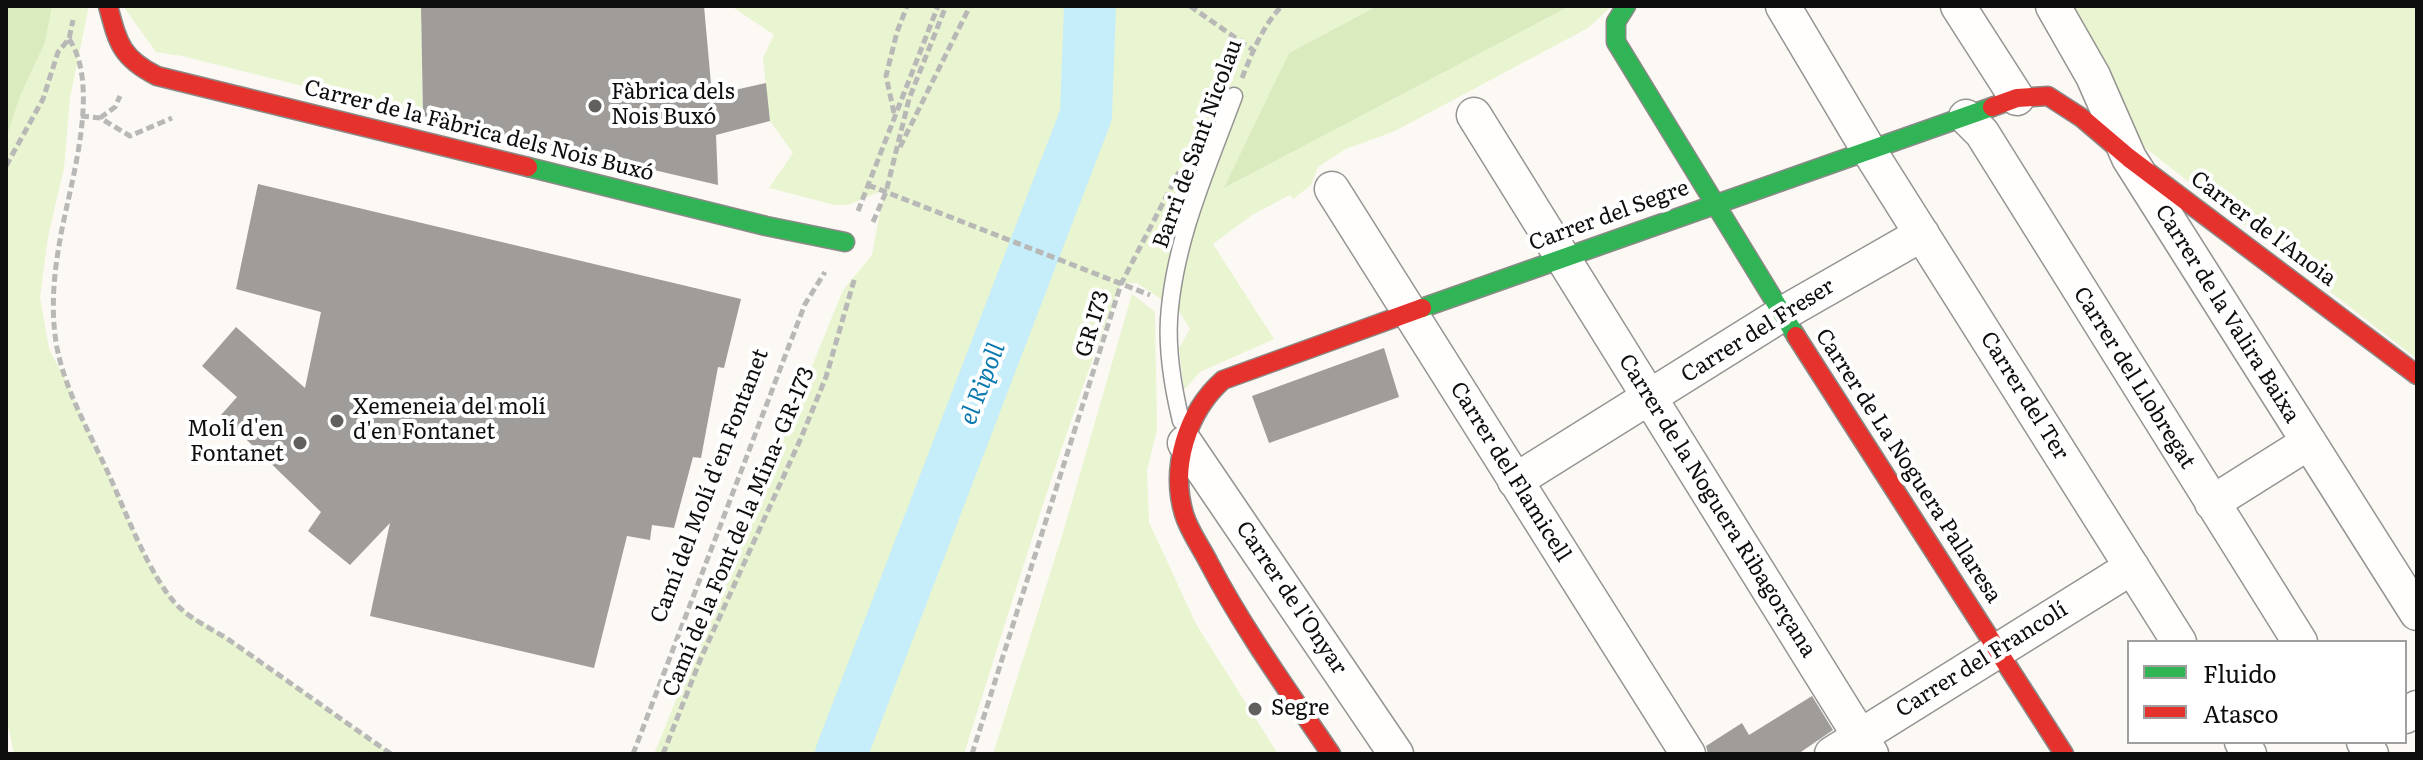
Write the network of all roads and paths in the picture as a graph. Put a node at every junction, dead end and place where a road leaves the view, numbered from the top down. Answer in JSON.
{"nodes":[{"id":1,"x":108,"y":6,"type":"edge"},
{"id":2,"x":907,"y":6,"type":"edge"},
{"id":3,"x":938,"y":6,"type":"edge"},
{"id":4,"x":946,"y":6,"type":"edge"},
{"id":5,"x":970,"y":6,"type":"edge"},
{"id":6,"x":1190,"y":6,"type":"edge"},
{"id":7,"x":1282,"y":6,"type":"edge"},
{"id":8,"x":1626,"y":6,"type":"edge"},
{"id":9,"x":1783,"y":6,"type":"edge"},
{"id":10,"x":1958,"y":6,"type":"edge"},
{"id":11,"x":2053,"y":6,"type":"edge"},
{"id":12,"x":1253,"y":50,"type":"junction"},
{"id":13,"x":1234,"y":96,"type":"joint"},
{"id":14,"x":2017,"y":98,"type":"junction"},
{"id":15,"x":894,"y":114,"type":"junction"},
{"id":16,"x":1474,"y":115,"type":"dead end"},
{"id":17,"x":81,"y":116,"type":"junction"},
{"id":18,"x":1966,"y":117,"type":"junction"},
{"id":19,"x":100,"y":118,"type":"dead end"},
{"id":20,"x":2082,"y":118,"type":"joint"},
{"id":21,"x":1868,"y":149,"type":"junction"},
{"id":22,"x":2129,"y":158,"type":"junction"},
{"id":23,"x":894,"y":159,"type":"junction"},
{"id":24,"x":6,"y":166,"type":"edge"},
{"id":25,"x":1332,"y":189,"type":"dead end"},
{"id":26,"x":886,"y":192,"type":"junction"},
{"id":27,"x":1713,"y":204,"type":"junction"},
{"id":28,"x":870,"y":230,"type":"dead end"},
{"id":29,"x":1922,"y":234,"type":"junction"},
{"id":30,"x":845,"y":242,"type":"joint"},
{"id":31,"x":1564,"y":258,"type":"junction"},
{"id":32,"x":857,"y":269,"type":"dead end"},
{"id":33,"x":1121,"y":284,"type":"junction"},
{"id":34,"x":1171,"y":303,"type":"junction"},
{"id":35,"x":1410,"y":313,"type":"junction"},
{"id":36,"x":1782,"y":314,"type":"junction"},
{"id":37,"x":2417,"y":375,"type":"edge"},
{"id":38,"x":1651,"y":398,"type":"junction"},
{"id":39,"x":2309,"y":442,"type":"junction"},
{"id":40,"x":1185,"y":443,"type":"junction"},
{"id":41,"x":1515,"y":481,"type":"junction"},
{"id":42,"x":2212,"y":503,"type":"junction"},
{"id":43,"x":1262,"y":556,"type":"junction"},
{"id":44,"x":2132,"y":567,"type":"junction"},
{"id":45,"x":1221,"y":584,"type":"junction"},
{"id":46,"x":2417,"y":613,"type":"edge"},
{"id":47,"x":2178,"y":640,"type":"edge"},
{"id":48,"x":2299,"y":640,"type":"edge"},
{"id":49,"x":1997,"y":650,"type":"junction"},
{"id":50,"x":1854,"y":748,"type":"edge"},
{"id":51,"x":391,"y":754,"type":"edge"},
{"id":52,"x":633,"y":754,"type":"edge"},
{"id":53,"x":663,"y":754,"type":"edge"},
{"id":54,"x":972,"y":754,"type":"edge"},
{"id":55,"x":1331,"y":754,"type":"edge"},
{"id":56,"x":1396,"y":754,"type":"edge"},
{"id":57,"x":1688,"y":754,"type":"edge"},
{"id":58,"x":2064,"y":754,"type":"edge"}],
"edges":[{"from":1,"to":30,"type":"street","name":"Carrer de la Fàbrica dels Nois Buxó"},
{"from":2,"to":15,"type":"path"},
{"from":3,"to":15,"type":"path"},
{"from":4,"to":23,"type":"path"},
{"from":5,"to":23,"type":"path"},
{"from":6,"to":12,"type":"path"},
{"from":7,"to":12,"type":"path","name":"Barri de Sant Nicolau"},
{"from":8,"to":27,"type":"street","name":"Carrer de La Noguera Pallaresa"},
{"from":9,"to":21,"type":"street","name":"Carrer del Ter"},
{"from":10,"to":14,"type":"street"},
{"from":11,"to":22,"type":"street","name":"Carrer de la Valira Baixa"},
{"from":12,"to":13,"type":"path","name":"Barri de Sant Nicolau"},
{"from":13,"to":34,"type":"lane","name":"Barri de Sant Nicolau"},
{"from":14,"to":18,"type":"street","name":"Carrer del Segre"},
{"from":14,"to":20,"type":"street","name":"Carrer del Segre"},
{"from":15,"to":26,"type":"path"},
{"from":16,"to":31,"type":"street","name":"Carrer de la Noguera Ribagorçana"},
{"from":17,"to":19,"type":"path"},
{"from":17,"to":24,"type":"path"},
{"from":17,"to":51,"type":"path"},
{"from":18,"to":21,"type":"street","name":"Carrer del Segre"},
{"from":18,"to":42,"type":"street","name":"Carrer del Llobregat"},
{"from":20,"to":22,"type":"street","name":"Carrer de l'Anoia"},
{"from":21,"to":27,"type":"street","name":"Carrer del Segre"},
{"from":21,"to":29,"type":"street","name":"Carrer del Ter"},
{"from":22,"to":37,"type":"street","name":"Carrer de l'Anoia"},
{"from":22,"to":39,"type":"street","name":"Carrer de la Valira Baixa"},
{"from":23,"to":26,"type":"path"},
{"from":25,"to":35,"type":"street","name":"Carrer del Flamicell"},
{"from":26,"to":28,"type":"path"},
{"from":26,"to":33,"type":"path","name":"GR 173"},
{"from":27,"to":31,"type":"street","name":"Carrer del Segre"},
{"from":27,"to":36,"type":"street","name":"Carrer de La Noguera Pallaresa"},
{"from":29,"to":36,"type":"street","name":"Carrer del Freser"},
{"from":29,"to":44,"type":"street","name":"Carrer del Ter"},
{"from":30,"to":52,"type":"path","name":"Camí del Molí d'en Fontanet"},
{"from":31,"to":35,"type":"street","name":"Carrer del Segre"},
{"from":31,"to":38,"type":"street","name":"Carrer de la Noguera Ribagorçana"},
{"from":32,"to":53,"type":"path","name":"Camí de la Font de la Mina- GR-173"},
{"from":33,"to":34,"type":"path"},
{"from":33,"to":54,"type":"path","name":"GR 173"},
{"from":34,"to":40,"type":"lane","name":"Barri de Sant Nicolau"},
{"from":35,"to":40,"type":"street","name":"Carrer del Segre"},
{"from":35,"to":41,"type":"street","name":"Carrer del Flamicell"},
{"from":36,"to":38,"type":"street","name":"Carrer del Freser"},
{"from":36,"to":49,"type":"street","name":"Carrer de La Noguera Pallaresa"},
{"from":38,"to":41,"type":"street","name":"Carrer del Freser"},
{"from":38,"to":50,"type":"street","name":"Carrer de la Noguera Ribagorçana"},
{"from":39,"to":42,"type":"street"},
{"from":39,"to":46,"type":"street","name":"Carrer de la Valira Baixa"},
{"from":40,"to":43,"type":"street","name":"Carrer de l'Onyar"},
{"from":40,"to":45,"type":"street","name":"Carrer del Segre"},
{"from":41,"to":57,"type":"street","name":"Carrer del Flamicell"},
{"from":42,"to":48,"type":"street","name":"Carrer del Llobregat"},
{"from":43,"to":45,"type":"street"},
{"from":43,"to":56,"type":"street","name":"Carrer de l'Onyar"},
{"from":44,"to":47,"type":"street","name":"Carrer del Ter"},
{"from":44,"to":49,"type":"street","name":"Carrer del Francolí"},
{"from":45,"to":55,"type":"street","name":"Carrer del Segre"},
{"from":49,"to":50,"type":"street","name":"Carrer del Francolí"},
{"from":49,"to":58,"type":"street","name":"Carrer de La Noguera Pallaresa"}]}
